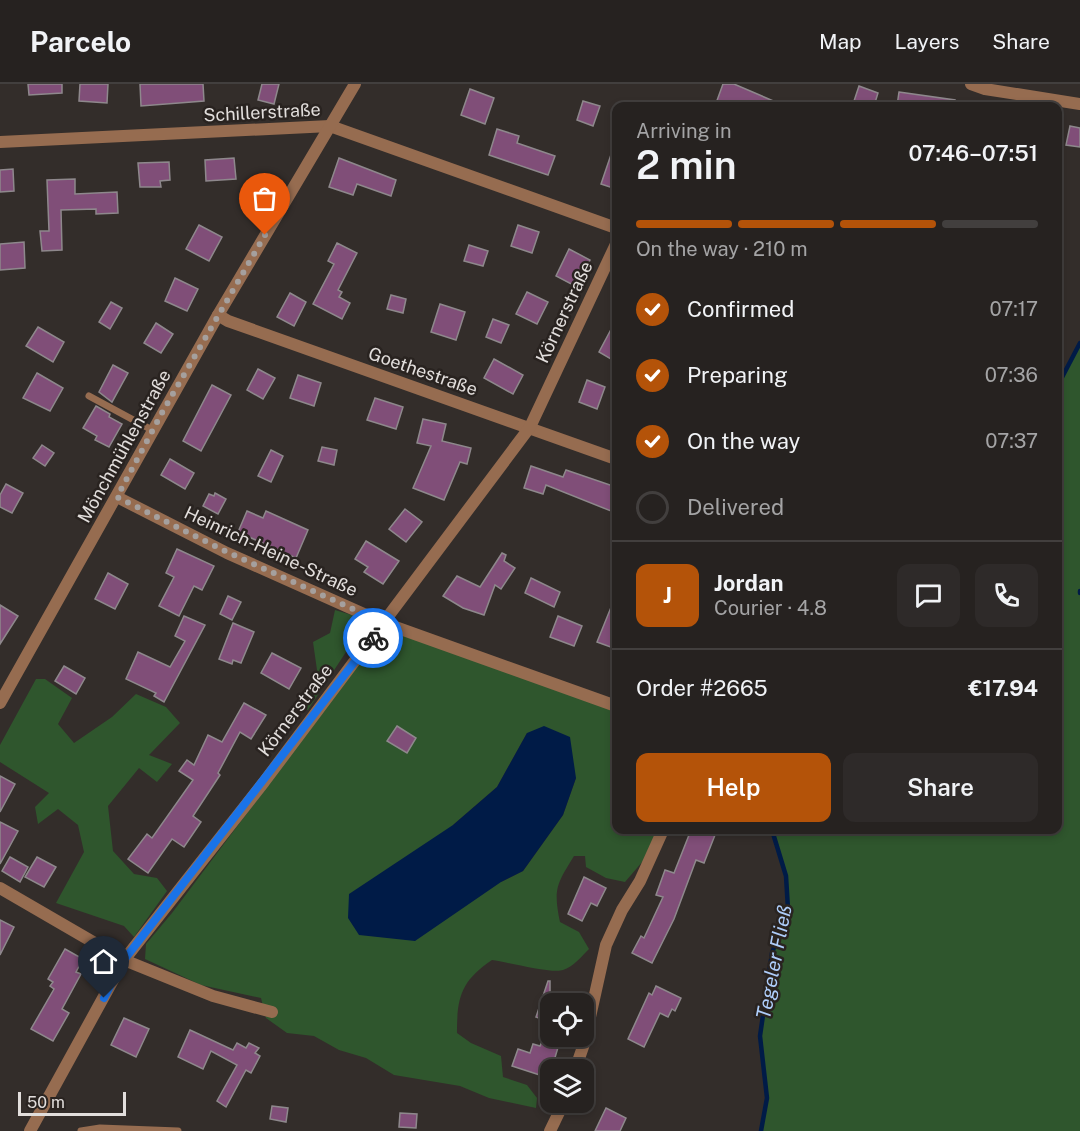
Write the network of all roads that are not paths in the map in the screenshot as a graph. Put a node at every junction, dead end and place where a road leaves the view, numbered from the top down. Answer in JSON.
{"nodes":[{"id":1,"x":355,"y":84,"type":"edge"},
{"id":2,"x":971,"y":84,"type":"edge"},
{"id":3,"x":1080,"y":104,"type":"edge"},
{"id":4,"x":330,"y":126,"type":"junction"},
{"id":5,"x":0,"y":142,"type":"edge"},
{"id":6,"x":612,"y":227,"type":"edge"},
{"id":7,"x":612,"y":253,"type":"edge"},
{"id":8,"x":218,"y":315,"type":"junction"},
{"id":9,"x":89,"y":396,"type":"dead end"},
{"id":10,"x":530,"y":427,"type":"junction"},
{"id":11,"x":152,"y":430,"type":"junction"},
{"id":12,"x":612,"y":458,"type":"edge"},
{"id":13,"x":117,"y":497,"type":"junction"},
{"id":14,"x":384,"y":623,"type":"junction"},
{"id":15,"x":0,"y":704,"type":"edge"},
{"id":16,"x":612,"y":705,"type":"edge"},
{"id":17,"x":661,"y":834,"type":"edge"},
{"id":18,"x":0,"y":888,"type":"edge"},
{"id":19,"x":124,"y":960,"type":"junction"},
{"id":20,"x":272,"y":1012,"type":"dead end"},
{"id":21,"x":579,"y":1059,"type":"edge"},
{"id":22,"x":559,"y":1113,"type":"edge"},
{"id":23,"x":30,"y":1131,"type":"edge"},
{"id":24,"x":81,"y":1131,"type":"edge"},
{"id":25,"x":178,"y":1131,"type":"edge"},
{"id":26,"x":550,"y":1131,"type":"edge"}],
"edges":[{"from":1,"to":4,"type":"street","name":"Mönchmühlenstraße"},
{"from":2,"to":3,"type":"street"},
{"from":4,"to":5,"type":"street","name":"Schillerstraße"},
{"from":4,"to":6,"type":"street","name":"Schillerstraße"},
{"from":4,"to":8,"type":"street","name":"Mönchmühlenstraße"},
{"from":7,"to":10,"type":"street","name":"Körnerstraße"},
{"from":8,"to":10,"type":"street","name":"Goethestraße"},
{"from":8,"to":11,"type":"street","name":"Mönchmühlenstraße"},
{"from":9,"to":11,"type":"lane"},
{"from":10,"to":12,"type":"street","name":"Goethestraße"},
{"from":10,"to":14,"type":"street","name":"Körnerstraße"},
{"from":11,"to":13,"type":"street","name":"Mönchmühlenstraße"},
{"from":13,"to":14,"type":"street","name":"Heinrich-Heine-Straße"},
{"from":13,"to":15,"type":"street","name":"Mönchmühlenstraße"},
{"from":14,"to":16,"type":"street","name":"Heinrich-Heine-Straße"},
{"from":14,"to":19,"type":"street","name":"Körnerstraße"},
{"from":17,"to":21,"type":"street"},
{"from":18,"to":19,"type":"street"},
{"from":19,"to":20,"type":"street"},
{"from":19,"to":23,"type":"street","name":"Körnerstraße"},
{"from":22,"to":26,"type":"street"},
{"from":24,"to":25,"type":"lane"}]}
